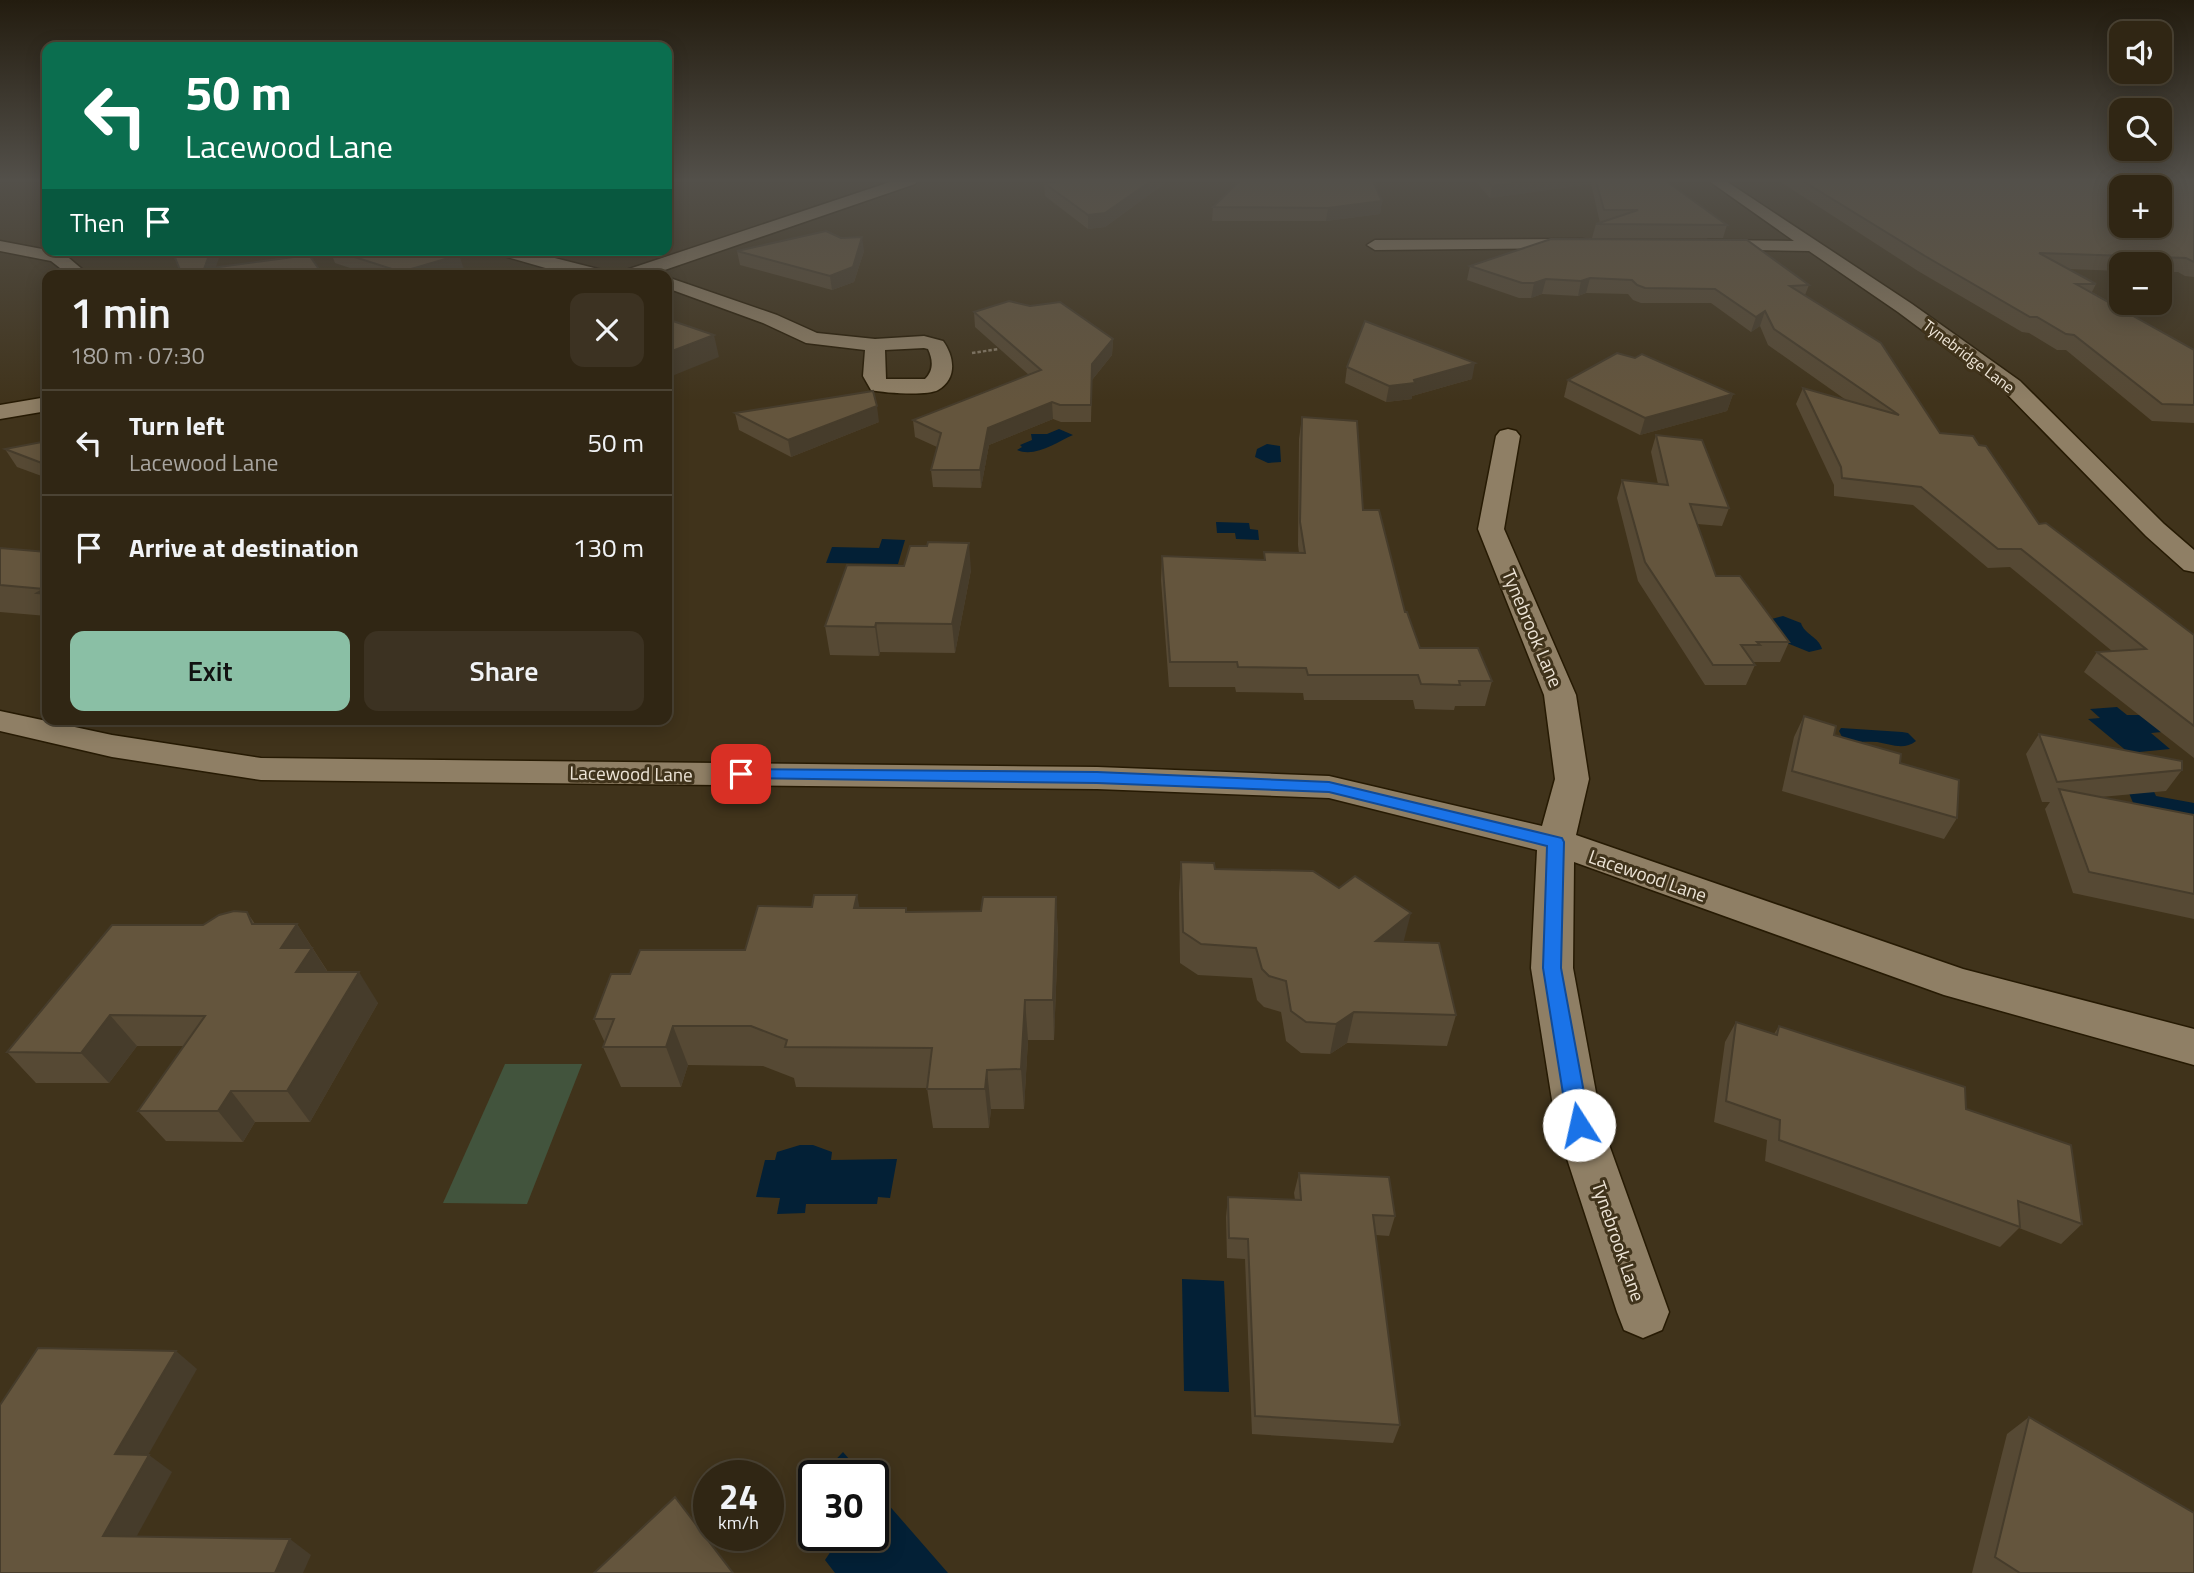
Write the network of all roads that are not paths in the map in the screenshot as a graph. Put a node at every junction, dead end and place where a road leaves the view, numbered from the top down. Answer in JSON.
{"nodes":[{"id":1,"x":692,"y":254,"type":"edge"},
{"id":2,"x":1824,"y":254,"type":"edge"},
{"id":3,"x":52,"y":256,"type":"edge"},
{"id":4,"x":524,"y":256,"type":"edge"},
{"id":5,"x":74,"y":270,"type":"edge"},
{"id":6,"x":573,"y":270,"type":"edge"},
{"id":7,"x":645,"y":270,"type":"edge"},
{"id":8,"x":672,"y":284,"type":"edge"},
{"id":9,"x":875,"y":345,"type":"dead end"},
{"id":10,"x":42,"y":405,"type":"edge"},
{"id":11,"x":0,"y":412,"type":"edge"},
{"id":12,"x":1508,"y":436,"type":"dead end"},
{"id":13,"x":2194,"y":564,"type":"edge"},
{"id":14,"x":0,"y":721,"type":"edge"},
{"id":15,"x":1556,"y":842,"type":"junction"},
{"id":16,"x":2194,"y":1047,"type":"edge"},
{"id":17,"x":1643,"y":1312,"type":"dead end"}],
"edges":[{"from":1,"to":7,"type":"street"},
{"from":2,"to":13,"type":"street","name":"Tynebridge Lane"},
{"from":3,"to":5,"type":"street"},
{"from":4,"to":6,"type":"street"},
{"from":8,"to":9,"type":"street"},
{"from":10,"to":11,"type":"street"},
{"from":12,"to":15,"type":"street","name":"Tynebrook Lane"},
{"from":14,"to":15,"type":"street","name":"Lacewood Lane"},
{"from":15,"to":16,"type":"street","name":"Lacewood Lane"},
{"from":15,"to":17,"type":"street","name":"Tynebrook Lane"}]}
